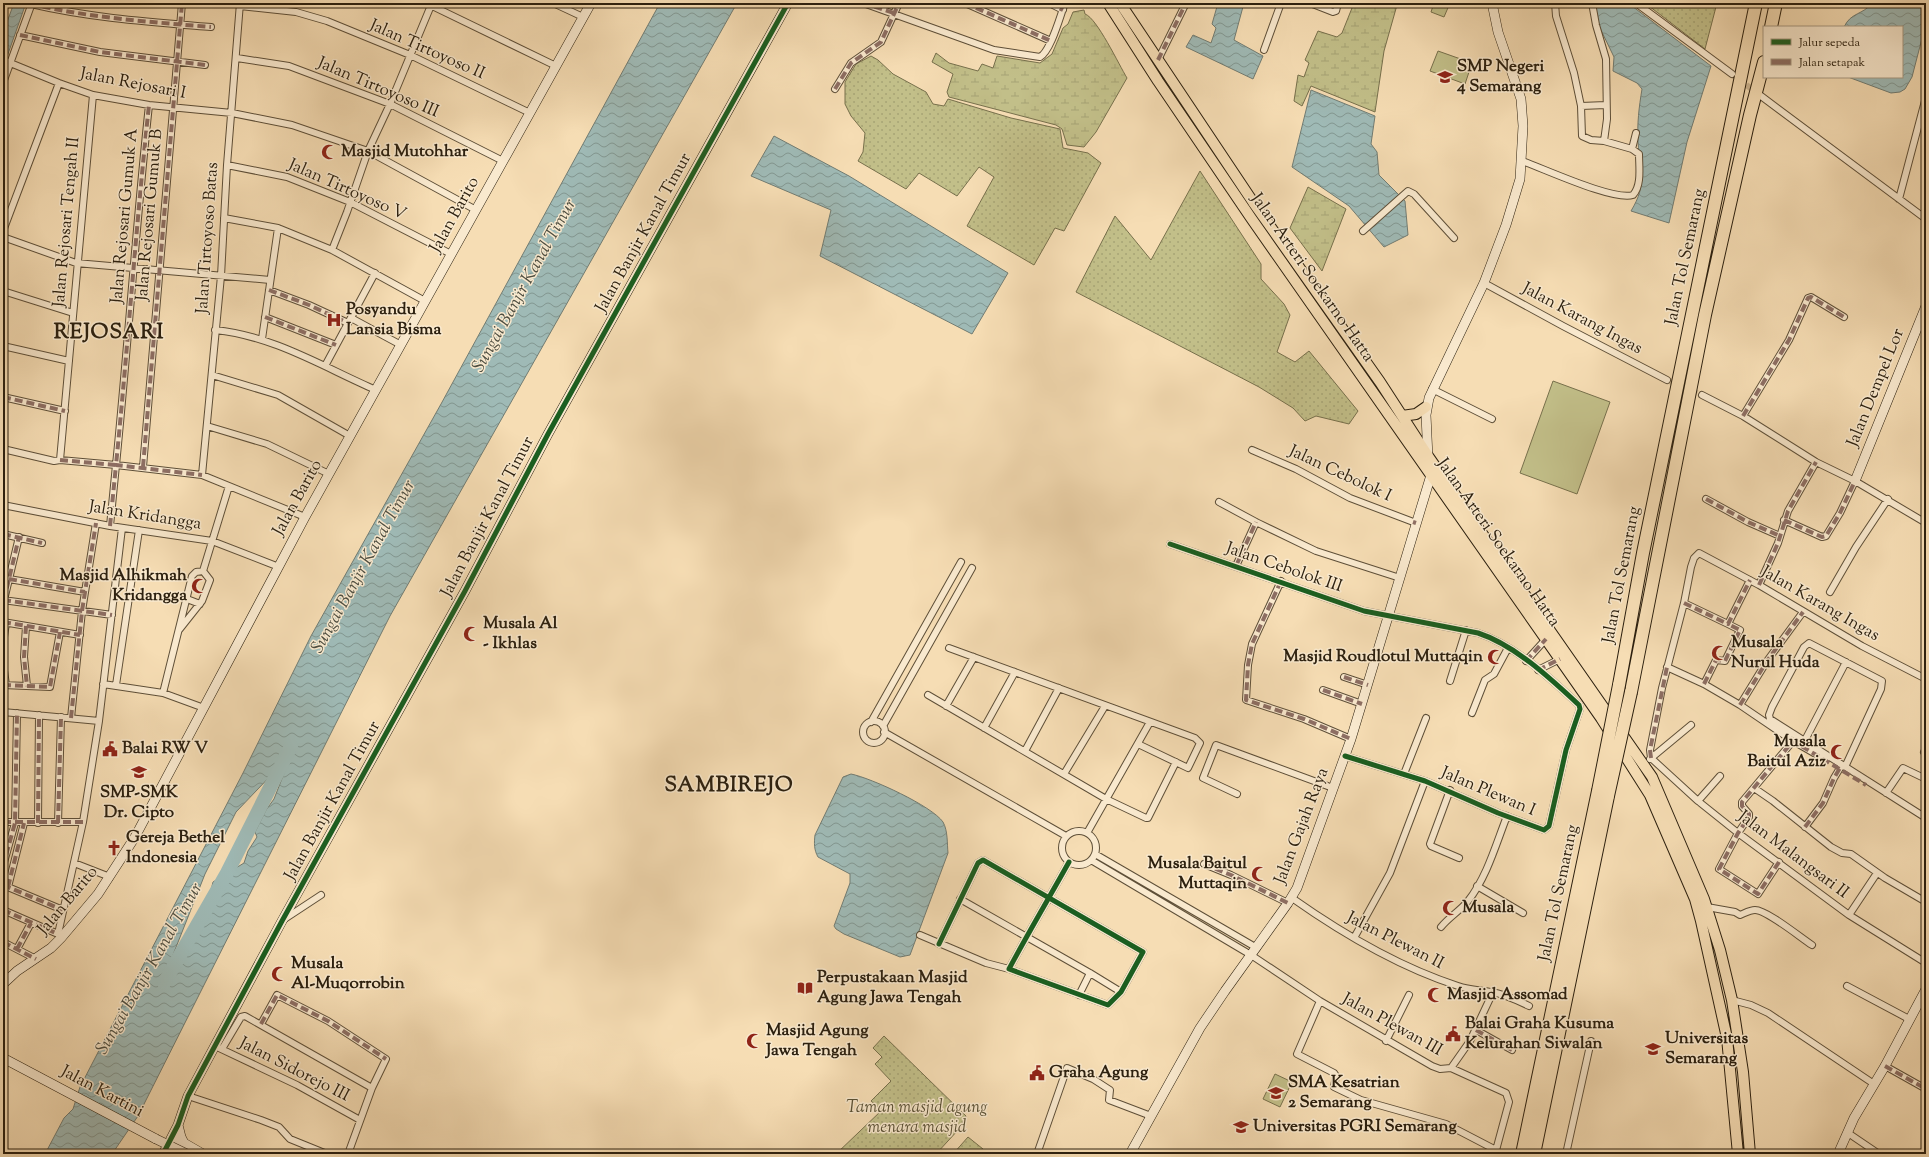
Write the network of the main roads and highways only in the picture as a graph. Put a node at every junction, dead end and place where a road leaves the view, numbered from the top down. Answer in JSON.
{"nodes":[{"id":1,"x":1108,"y":3,"type":"edge"},
{"id":2,"x":1120,"y":3,"type":"edge"},
{"id":3,"x":1756,"y":3,"type":"edge"},
{"id":4,"x":1776,"y":3,"type":"edge"},
{"id":5,"x":1771,"y":26,"type":"edge"},
{"id":6,"x":1763,"y":66,"type":"edge"},
{"id":7,"x":1426,"y":407,"type":"road end"},
{"id":8,"x":1402,"y":416,"type":"junction"},
{"id":9,"x":1603,"y":793,"type":"junction"},
{"id":10,"x":1522,"y":1154,"type":"edge"},
{"id":11,"x":1534,"y":1154,"type":"edge"},
{"id":12,"x":1738,"y":1154,"type":"edge"},
{"id":13,"x":1750,"y":1154,"type":"edge"}],
"edges":[{"from":1,"to":12,"type":"main road","name":"Jalan Arteri Soekarno Hatta"},
{"from":2,"to":8,"type":"main road","name":"Jalan Arteri Soekarno Hatta"},
{"from":3,"to":9,"type":"highway","name":"Jalan Tol Semarang","bridge":true},
{"from":4,"to":5,"type":"highway"},
{"from":6,"to":9,"type":"highway","name":"Jalan Tol Semarang","bridge":true},
{"from":7,"to":8,"type":"main road"},
{"from":8,"to":13,"type":"main road","name":"Jalan Arteri Soekarno Hatta"},
{"from":9,"to":10,"type":"highway","name":"Jalan Tol Semarang"},
{"from":9,"to":11,"type":"highway","name":"Jalan Tol Semarang"}]}
